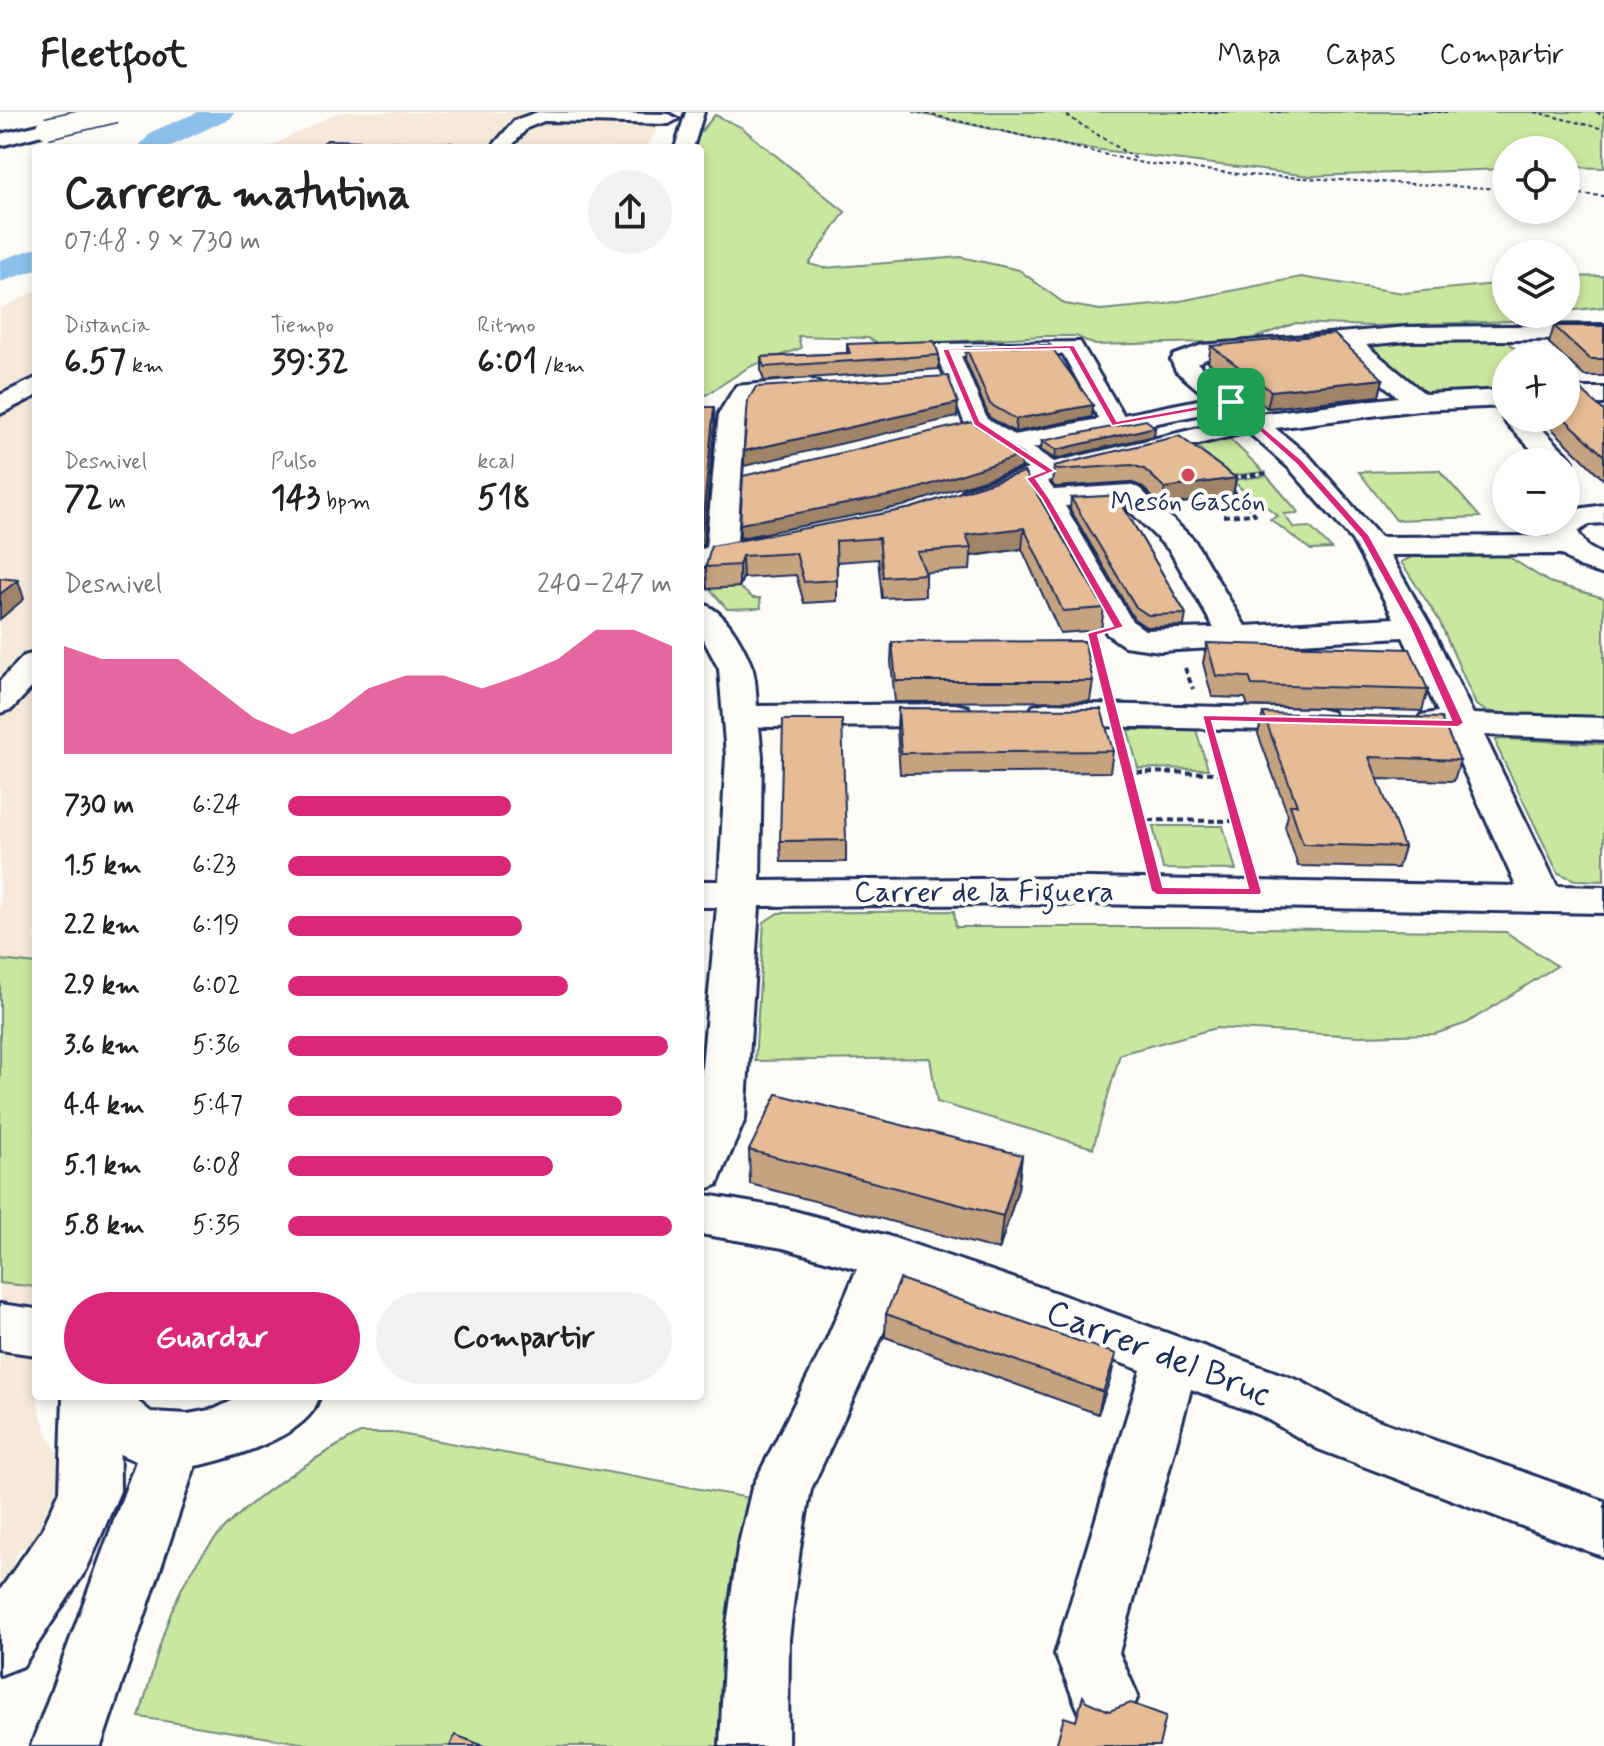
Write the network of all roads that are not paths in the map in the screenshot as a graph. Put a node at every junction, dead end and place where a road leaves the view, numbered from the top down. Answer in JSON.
{"nodes":[{"id":1,"x":116,"y":112,"type":"edge"},
{"id":2,"x":695,"y":112,"type":"edge"},
{"id":3,"x":669,"y":116,"type":"edge"},
{"id":4,"x":661,"y":137,"type":"dead end"},
{"id":5,"x":0,"y":140,"type":"edge"},
{"id":6,"x":504,"y":144,"type":"edge"},
{"id":7,"x":685,"y":144,"type":"edge"},
{"id":8,"x":1519,"y":332,"type":"junction"},
{"id":9,"x":1604,"y":332,"type":"edge"},
{"id":10,"x":1343,"y":338,"type":"junction"},
{"id":11,"x":1531,"y":344,"type":"edge"},
{"id":12,"x":958,"y":379,"type":"junction"},
{"id":13,"x":928,"y":381,"type":"edge"},
{"id":14,"x":836,"y":385,"type":"edge"},
{"id":15,"x":32,"y":388,"type":"edge"},
{"id":16,"x":1231,"y":402,"type":"junction"},
{"id":17,"x":1419,"y":402,"type":"junction"},
{"id":18,"x":1492,"y":405,"type":"edge"},
{"id":19,"x":0,"y":406,"type":"edge"},
{"id":20,"x":704,"y":413,"type":"edge"},
{"id":21,"x":732,"y":413,"type":"junction"},
{"id":22,"x":976,"y":423,"type":"junction"},
{"id":23,"x":1253,"y":423,"type":"junction"},
{"id":24,"x":1115,"y":424,"type":"junction"},
{"id":25,"x":949,"y":429,"type":"edge"},
{"id":26,"x":1531,"y":432,"type":"edge"},
{"id":27,"x":1006,"y":445,"type":"junction"},
{"id":28,"x":759,"y":475,"type":"edge"},
{"id":29,"x":727,"y":482,"type":"junction"},
{"id":30,"x":1042,"y":483,"type":"junction"},
{"id":31,"x":1582,"y":487,"type":"edge"},
{"id":32,"x":955,"y":502,"type":"edge"},
{"id":33,"x":794,"y":539,"type":"edge"},
{"id":34,"x":1566,"y":545,"type":"junction"},
{"id":35,"x":1370,"y":546,"type":"junction"},
{"id":36,"x":711,"y":556,"type":"edge"},
{"id":37,"x":1604,"y":566,"type":"edge"},
{"id":38,"x":704,"y":617,"type":"edge"},
{"id":39,"x":1415,"y":627,"type":"junction"},
{"id":40,"x":1235,"y":637,"type":"junction"},
{"id":41,"x":32,"y":667,"type":"edge"},
{"id":42,"x":0,"y":702,"type":"edge"},
{"id":43,"x":741,"y":717,"type":"junction"},
{"id":44,"x":1347,"y":721,"type":"edge"},
{"id":45,"x":1395,"y":722,"type":"edge"},
{"id":46,"x":1458,"y":723,"type":"junction"},
{"id":47,"x":1604,"y":729,"type":"edge"},
{"id":48,"x":719,"y":894,"type":"edge"},
{"id":49,"x":1542,"y":897,"type":"junction"},
{"id":50,"x":1604,"y":900,"type":"edge"},
{"id":51,"x":704,"y":1162,"type":"edge"},
{"id":52,"x":704,"y":1215,"type":"edge"},
{"id":53,"x":888,"y":1257,"type":"junction"},
{"id":54,"x":0,"y":1327,"type":"edge"},
{"id":55,"x":32,"y":1331,"type":"edge"},
{"id":56,"x":1172,"y":1359,"type":"junction"},
{"id":57,"x":93,"y":1400,"type":"edge"},
{"id":58,"x":96,"y":1400,"type":"edge"},
{"id":59,"x":285,"y":1400,"type":"edge"},
{"id":60,"x":173,"y":1442,"type":"junction"},
{"id":61,"x":1604,"y":1529,"type":"edge"},
{"id":62,"x":0,"y":1644,"type":"edge"},
{"id":63,"x":1105,"y":1696,"type":"dead end"},
{"id":64,"x":66,"y":1746,"type":"edge"},
{"id":65,"x":754,"y":1746,"type":"edge"}],
"edges":[{"from":1,"to":5,"type":"main road","bridge":true},
{"from":2,"to":7,"type":"main road"},
{"from":3,"to":4,"type":"street"},
{"from":3,"to":6,"type":"street"},
{"from":8,"to":9,"type":"street"},
{"from":8,"to":10,"type":"street"},
{"from":8,"to":11,"type":"street"},
{"from":10,"to":16,"type":"street"},
{"from":10,"to":17,"type":"street"},
{"from":12,"to":13,"type":"street"},
{"from":12,"to":22,"type":"street"},
{"from":12,"to":24,"type":"street"},
{"from":14,"to":21,"type":"street"},
{"from":15,"to":19,"type":"street"},
{"from":16,"to":23,"type":"street"},
{"from":16,"to":24,"type":"street"},
{"from":17,"to":18,"type":"street"},
{"from":17,"to":23,"type":"street"},
{"from":20,"to":21,"type":"street"},
{"from":21,"to":29,"type":"street"},
{"from":22,"to":25,"type":"street"},
{"from":22,"to":27,"type":"street"},
{"from":23,"to":30,"type":"street"},
{"from":23,"to":35,"type":"street"},
{"from":24,"to":27,"type":"street"},
{"from":26,"to":31,"type":"street"},
{"from":27,"to":30,"type":"street"},
{"from":28,"to":29,"type":"street"},
{"from":29,"to":36,"type":"street"},
{"from":30,"to":32,"type":"street"},
{"from":30,"to":40,"type":"street"},
{"from":30,"to":40,"type":"street"},
{"from":31,"to":34,"type":"street"},
{"from":33,"to":36,"type":"street"},
{"from":34,"to":35,"type":"street"},
{"from":34,"to":37,"type":"street"},
{"from":35,"to":39,"type":"street"},
{"from":38,"to":43,"type":"street"},
{"from":39,"to":40,"type":"street"},
{"from":39,"to":46,"type":"street"},
{"from":41,"to":42,"type":"street"},
{"from":43,"to":44,"type":"street"},
{"from":43,"to":48,"type":"street"},
{"from":45,"to":46,"type":"street"},
{"from":46,"to":47,"type":"street"},
{"from":46,"to":49,"type":"street"},
{"from":48,"to":49,"type":"street","name":"Carrer de la Figuera"},
{"from":48,"to":51,"type":"street"},
{"from":49,"to":50,"type":"street","name":"Carrer de la Figuera"},
{"from":52,"to":53,"type":"street","name":"Carrer del Bruc"},
{"from":53,"to":56,"type":"street","name":"Carrer del Bruc"},
{"from":53,"to":65,"type":"street"},
{"from":54,"to":55,"type":"street"},
{"from":56,"to":61,"type":"street","name":"Carrer del Bruc"},
{"from":56,"to":63,"type":"street"},
{"from":57,"to":62,"type":"street"},
{"from":58,"to":60,"type":"main road"},
{"from":59,"to":60,"type":"main road"},
{"from":60,"to":64,"type":"main road"}]}
